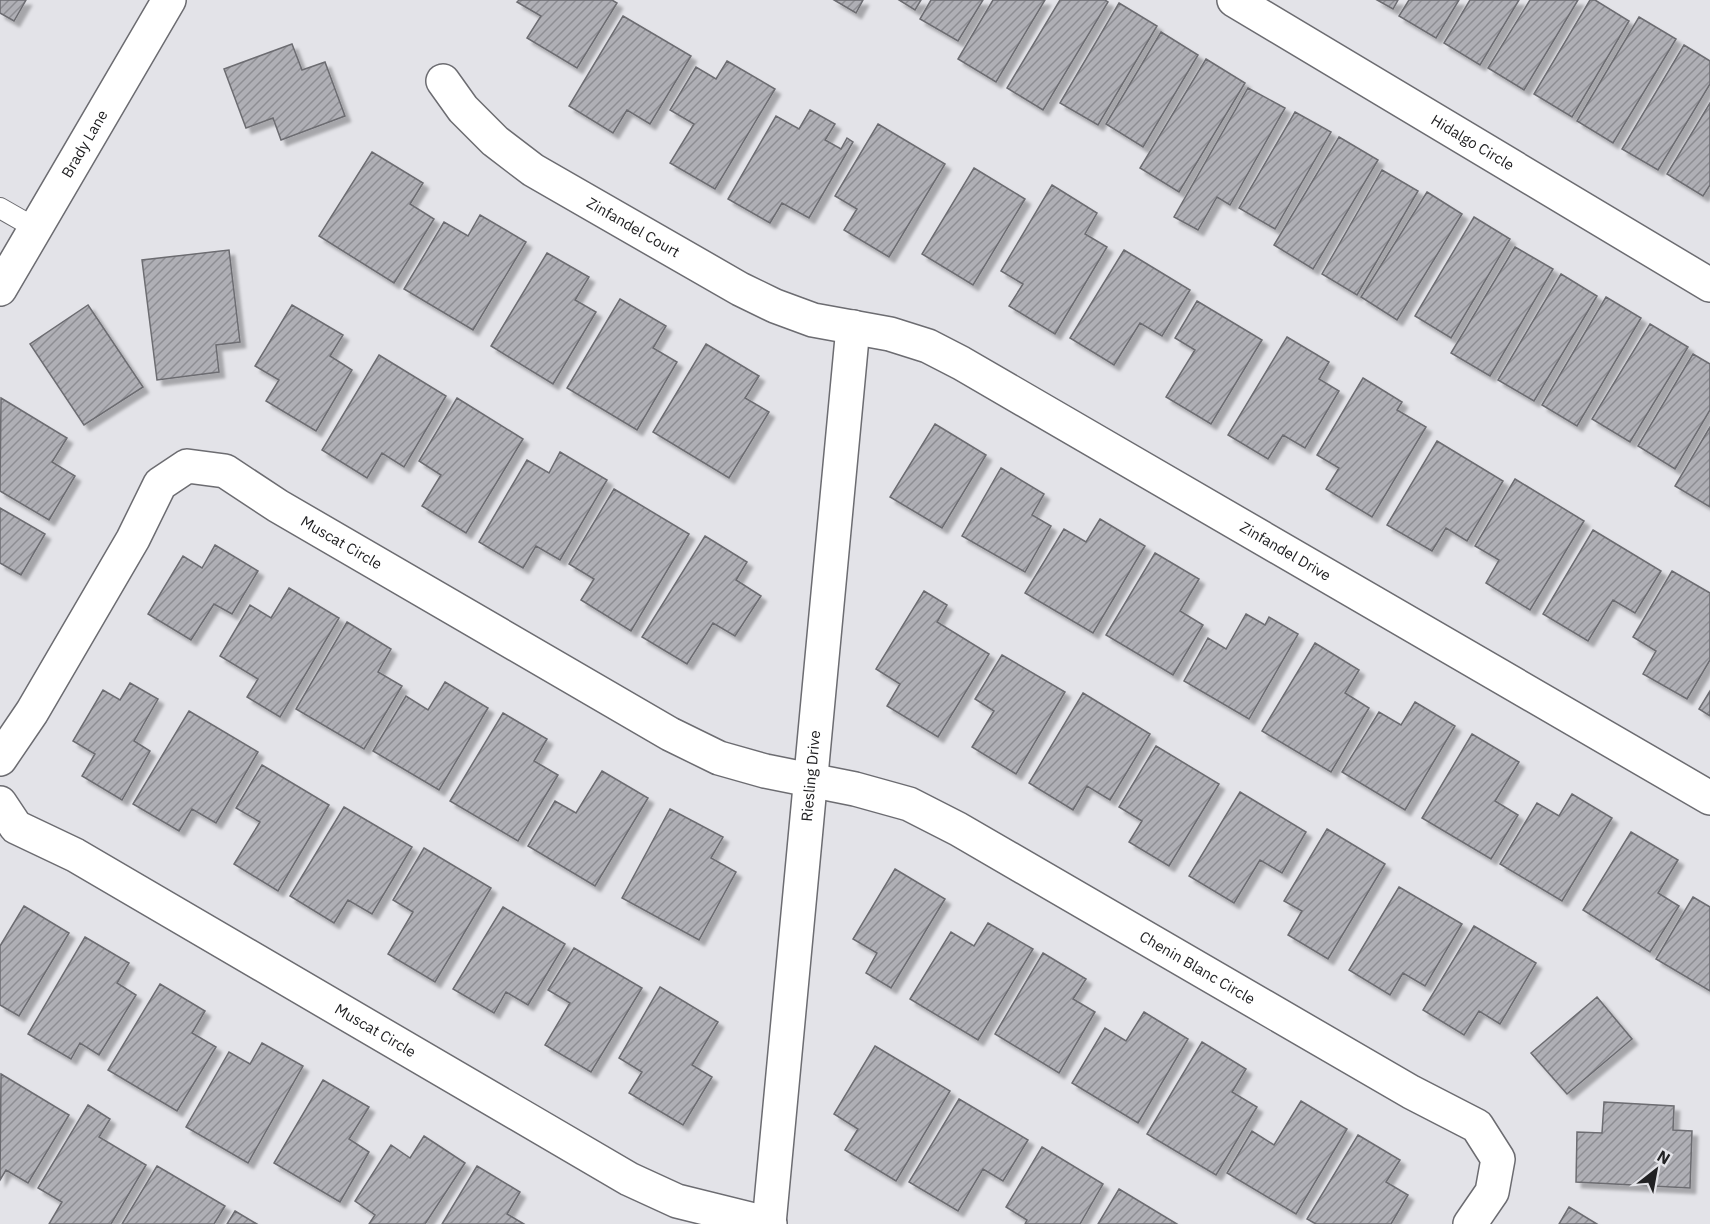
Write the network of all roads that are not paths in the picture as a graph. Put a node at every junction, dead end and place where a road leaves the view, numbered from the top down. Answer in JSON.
{"nodes":[{"id":1,"x":169,"y":0,"type":"edge"},
{"id":2,"x":1234,"y":0,"type":"edge"},
{"id":3,"x":443,"y":81,"type":"dead end"},
{"id":4,"x":0,"y":208,"type":"edge"},
{"id":5,"x":35,"y":228,"type":"junction"},
{"id":6,"x":1710,"y":285,"type":"edge"},
{"id":7,"x":0,"y":289,"type":"edge"},
{"id":8,"x":853,"y":327,"type":"junction"},
{"id":9,"x":0,"y":759,"type":"edge"},
{"id":10,"x":810,"y":780,"type":"junction"},
{"id":11,"x":1710,"y":798,"type":"edge"},
{"id":12,"x":0,"y":803,"type":"edge"},
{"id":13,"x":770,"y":1224,"type":"edge"},
{"id":14,"x":1470,"y":1224,"type":"edge"}],
"edges":[{"from":1,"to":5,"type":"street","name":"Brady Lane"},
{"from":2,"to":6,"type":"street","name":"Hidalgo Circle"},
{"from":3,"to":8,"type":"street","name":"Zinfandel Court"},
{"from":4,"to":5,"type":"lane"},
{"from":5,"to":7,"type":"street","name":"Brady Lane"},
{"from":8,"to":10,"type":"street","name":"Riesling Drive"},
{"from":8,"to":11,"type":"street","name":"Zinfandel Drive"},
{"from":9,"to":10,"type":"street","name":"Muscat Circle"},
{"from":10,"to":13,"type":"street","name":"Riesling Drive"},
{"from":10,"to":14,"type":"street","name":"Chenin Blanc Circle"},
{"from":12,"to":13,"type":"street","name":"Muscat Circle"}]}
